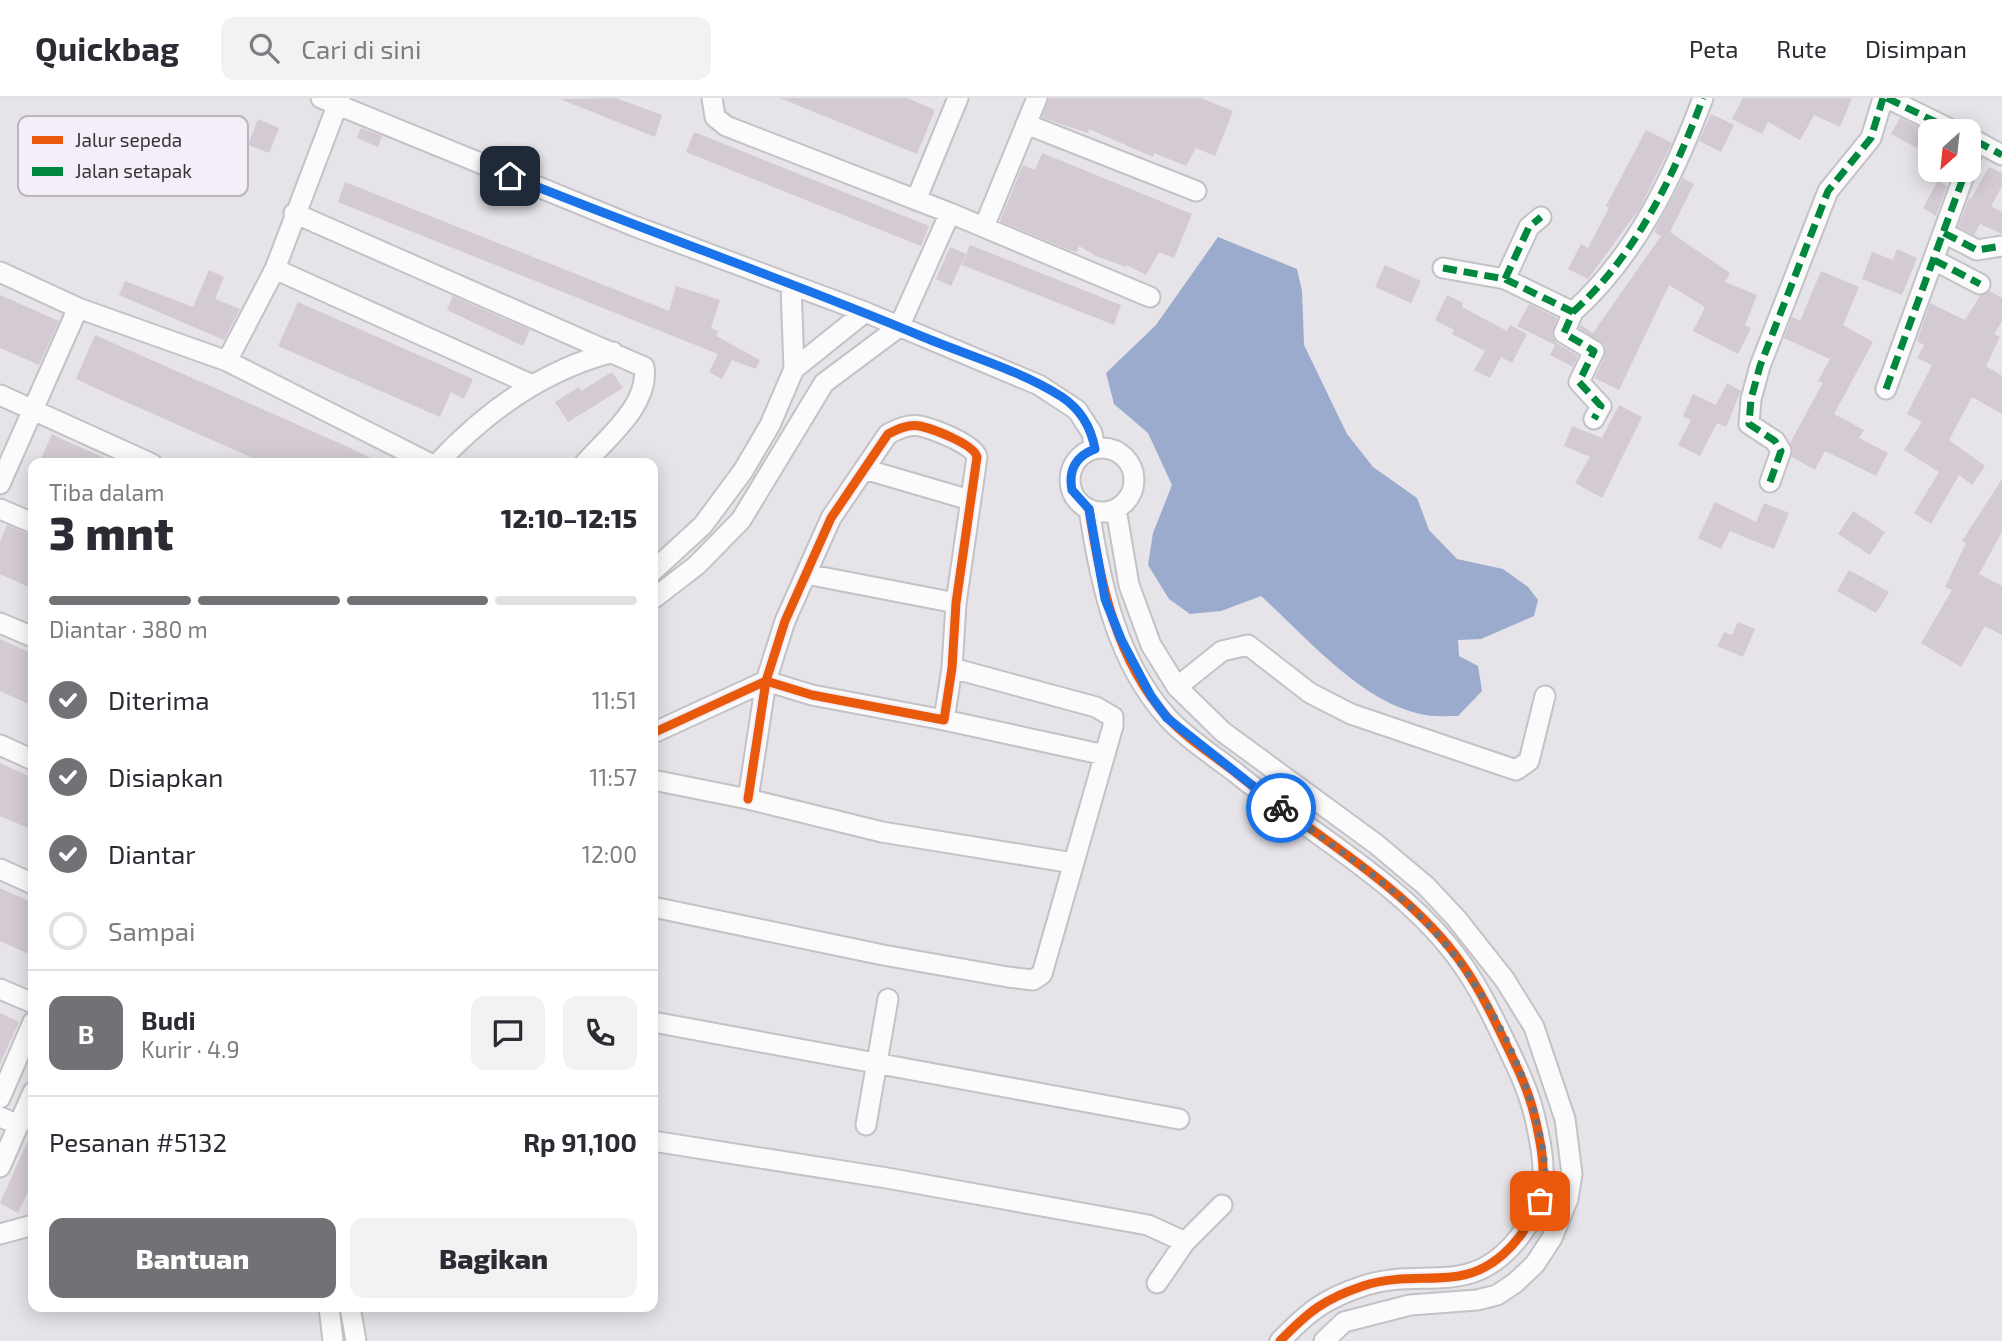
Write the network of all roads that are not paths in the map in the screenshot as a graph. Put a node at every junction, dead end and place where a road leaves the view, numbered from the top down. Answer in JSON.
{"nodes":[{"id":1,"x":712,"y":98,"type":"edge"},
{"id":2,"x":958,"y":98,"type":"edge"},
{"id":3,"x":1037,"y":98,"type":"edge"},
{"id":4,"x":1703,"y":98,"type":"edge"},
{"id":5,"x":1885,"y":98,"type":"edge"},
{"id":6,"x":333,"y":100,"type":"edge"},
{"id":7,"x":1929,"y":119,"type":"edge"},
{"id":8,"x":1026,"y":124,"type":"junction"},
{"id":9,"x":1981,"y":144,"type":"edge"},
{"id":10,"x":2002,"y":155,"type":"edge"},
{"id":11,"x":1962,"y":182,"type":"edge"},
{"id":12,"x":1196,"y":191,"type":"dead end"},
{"id":13,"x":916,"y":200,"type":"junction"},
{"id":14,"x":294,"y":213,"type":"junction"},
{"id":15,"x":950,"y":213,"type":"junction"},
{"id":16,"x":1541,"y":217,"type":"dead end"},
{"id":17,"x":984,"y":227,"type":"junction"},
{"id":18,"x":1944,"y":233,"type":"junction"},
{"id":19,"x":2002,"y":246,"type":"edge"},
{"id":20,"x":1934,"y":260,"type":"junction"},
{"id":21,"x":1443,"y":268,"type":"dead end"},
{"id":22,"x":275,"y":269,"type":"junction"},
{"id":23,"x":0,"y":272,"type":"edge"},
{"id":24,"x":1505,"y":279,"type":"junction"},
{"id":25,"x":1980,"y":284,"type":"dead end"},
{"id":26,"x":791,"y":285,"type":"junction"},
{"id":27,"x":1150,"y":297,"type":"dead end"},
{"id":28,"x":78,"y":307,"type":"junction"},
{"id":29,"x":865,"y":312,"type":"junction"},
{"id":30,"x":1573,"y":312,"type":"junction"},
{"id":31,"x":899,"y":327,"type":"junction"},
{"id":32,"x":613,"y":352,"type":"junction"},
{"id":33,"x":227,"y":362,"type":"junction"},
{"id":34,"x":794,"y":369,"type":"junction"},
{"id":35,"x":530,"y":384,"type":"junction"},
{"id":36,"x":1886,"y":389,"type":"dead end"},
{"id":37,"x":0,"y":395,"type":"edge"},
{"id":38,"x":34,"y":410,"type":"junction"},
{"id":39,"x":1594,"y":419,"type":"dead end"},
{"id":40,"x":1095,"y":449,"type":"junction"},
{"id":41,"x":139,"y":458,"type":"edge"},
{"id":42,"x":419,"y":458,"type":"edge"},
{"id":43,"x":442,"y":458,"type":"edge"},
{"id":44,"x":589,"y":458,"type":"edge"},
{"id":45,"x":864,"y":469,"type":"junction"},
{"id":46,"x":1770,"y":482,"type":"dead end"},
{"id":47,"x":0,"y":484,"type":"edge"},
{"id":48,"x":970,"y":500,"type":"junction"},
{"id":49,"x":0,"y":509,"type":"edge"},
{"id":50,"x":1089,"y":509,"type":"junction"},
{"id":51,"x":1116,"y":509,"type":"junction"},
{"id":52,"x":28,"y":521,"type":"edge"},
{"id":53,"x":658,"y":566,"type":"edge"},
{"id":54,"x":806,"y":574,"type":"junction"},
{"id":55,"x":658,"y":595,"type":"edge"},
{"id":56,"x":956,"y":603,"type":"junction"},
{"id":57,"x":0,"y":623,"type":"edge"},
{"id":58,"x":28,"y":636,"type":"edge"},
{"id":59,"x":952,"y":668,"type":"junction"},
{"id":60,"x":766,"y":681,"type":"junction"},
{"id":61,"x":1177,"y":687,"type":"junction"},
{"id":62,"x":1545,"y":696,"type":"dead end"},
{"id":63,"x":944,"y":720,"type":"junction"},
{"id":64,"x":658,"y":731,"type":"edge"},
{"id":65,"x":0,"y":745,"type":"edge"},
{"id":66,"x":1105,"y":755,"type":"junction"},
{"id":67,"x":28,"y":758,"type":"edge"},
{"id":68,"x":658,"y":781,"type":"edge"},
{"id":69,"x":748,"y":799,"type":"junction"},
{"id":70,"x":1073,"y":863,"type":"junction"},
{"id":71,"x":0,"y":869,"type":"edge"},
{"id":72,"x":28,"y":882,"type":"edge"},
{"id":73,"x":658,"y":908,"type":"edge"},
{"id":74,"x":0,"y":989,"type":"edge"},
{"id":75,"x":888,"y":999,"type":"dead end"},
{"id":76,"x":28,"y":1001,"type":"edge"},
{"id":77,"x":658,"y":1023,"type":"edge"},
{"id":78,"x":28,"y":1034,"type":"edge"},
{"id":79,"x":878,"y":1063,"type":"junction"},
{"id":80,"x":0,"y":1098,"type":"edge"},
{"id":81,"x":28,"y":1104,"type":"edge"},
{"id":82,"x":0,"y":1117,"type":"edge"},
{"id":83,"x":1179,"y":1119,"type":"dead end"},
{"id":84,"x":19,"y":1125,"type":"junction"},
{"id":85,"x":866,"y":1125,"type":"dead end"},
{"id":86,"x":658,"y":1142,"type":"edge"},
{"id":87,"x":0,"y":1167,"type":"edge"},
{"id":88,"x":1222,"y":1206,"type":"dead end"},
{"id":89,"x":28,"y":1226,"type":"edge"},
{"id":90,"x":0,"y":1234,"type":"edge"},
{"id":91,"x":1185,"y":1242,"type":"junction"},
{"id":92,"x":1157,"y":1283,"type":"dead end"},
{"id":93,"x":330,"y":1312,"type":"edge"},
{"id":94,"x":351,"y":1312,"type":"edge"},
{"id":95,"x":333,"y":1341,"type":"edge"},
{"id":96,"x":356,"y":1341,"type":"edge"},
{"id":97,"x":1280,"y":1341,"type":"edge"},
{"id":98,"x":1324,"y":1341,"type":"edge"}],
"edges":[{"from":1,"to":13,"type":"street"},
{"from":2,"to":13,"type":"street"},
{"from":3,"to":8,"type":"street"},
{"from":4,"to":30,"type":"street"},
{"from":5,"to":7,"type":"street"},
{"from":5,"to":46,"type":"street"},
{"from":6,"to":14,"type":"street"},
{"from":6,"to":26,"type":"street"},
{"from":8,"to":12,"type":"street"},
{"from":8,"to":17,"type":"street"},
{"from":9,"to":10,"type":"street"},
{"from":11,"to":18,"type":"street"},
{"from":13,"to":15,"type":"street"},
{"from":14,"to":22,"type":"street"},
{"from":14,"to":32,"type":"street"},
{"from":15,"to":17,"type":"street"},
{"from":15,"to":31,"type":"street"},
{"from":16,"to":24,"type":"street"},
{"from":17,"to":27,"type":"street"},
{"from":18,"to":19,"type":"street"},
{"from":18,"to":20,"type":"street"},
{"from":20,"to":25,"type":"street"},
{"from":20,"to":36,"type":"street"},
{"from":21,"to":24,"type":"street"},
{"from":22,"to":33,"type":"street"},
{"from":22,"to":35,"type":"street"},
{"from":23,"to":28,"type":"street"},
{"from":24,"to":30,"type":"street"},
{"from":26,"to":29,"type":"street"},
{"from":26,"to":34,"type":"street"},
{"from":28,"to":33,"type":"street"},
{"from":28,"to":38,"type":"street"},
{"from":29,"to":31,"type":"street"},
{"from":29,"to":34,"type":"street"},
{"from":30,"to":39,"type":"street"},
{"from":31,"to":40,"type":"street"},
{"from":31,"to":55,"type":"street"},
{"from":32,"to":35,"type":"street"},
{"from":32,"to":44,"type":"street"},
{"from":33,"to":42,"type":"street"},
{"from":34,"to":53,"type":"street"},
{"from":35,"to":43,"type":"street"},
{"from":37,"to":38,"type":"street"},
{"from":38,"to":41,"type":"street"},
{"from":38,"to":47,"type":"street"},
{"from":40,"to":50,"type":"street"},
{"from":40,"to":51,"type":"street"},
{"from":45,"to":48,"type":"street"},
{"from":45,"to":48,"type":"street"},
{"from":45,"to":54,"type":"street"},
{"from":48,"to":56,"type":"street"},
{"from":49,"to":52,"type":"street"},
{"from":50,"to":51,"type":"street"},
{"from":50,"to":97,"type":"street"},
{"from":51,"to":61,"type":"street"},
{"from":54,"to":56,"type":"street"},
{"from":54,"to":60,"type":"street"},
{"from":56,"to":59,"type":"street"},
{"from":57,"to":58,"type":"street"},
{"from":59,"to":63,"type":"street"},
{"from":59,"to":66,"type":"street"},
{"from":60,"to":63,"type":"street"},
{"from":60,"to":64,"type":"street"},
{"from":60,"to":69,"type":"street"},
{"from":61,"to":62,"type":"street"},
{"from":61,"to":98,"type":"street"},
{"from":63,"to":66,"type":"street"},
{"from":65,"to":67,"type":"street"},
{"from":66,"to":70,"type":"street"},
{"from":68,"to":69,"type":"street"},
{"from":69,"to":70,"type":"street"},
{"from":70,"to":73,"type":"street"},
{"from":71,"to":72,"type":"street"},
{"from":74,"to":76,"type":"street"},
{"from":75,"to":79,"type":"street"},
{"from":77,"to":79,"type":"street"},
{"from":78,"to":80,"type":"street"},
{"from":79,"to":83,"type":"street"},
{"from":79,"to":85,"type":"street"},
{"from":81,"to":84,"type":"street"},
{"from":82,"to":84,"type":"street"},
{"from":84,"to":87,"type":"street"},
{"from":86,"to":91,"type":"street"},
{"from":88,"to":91,"type":"street"},
{"from":89,"to":90,"type":"street"},
{"from":91,"to":92,"type":"street"},
{"from":93,"to":95,"type":"street"},
{"from":94,"to":96,"type":"street"}]}
